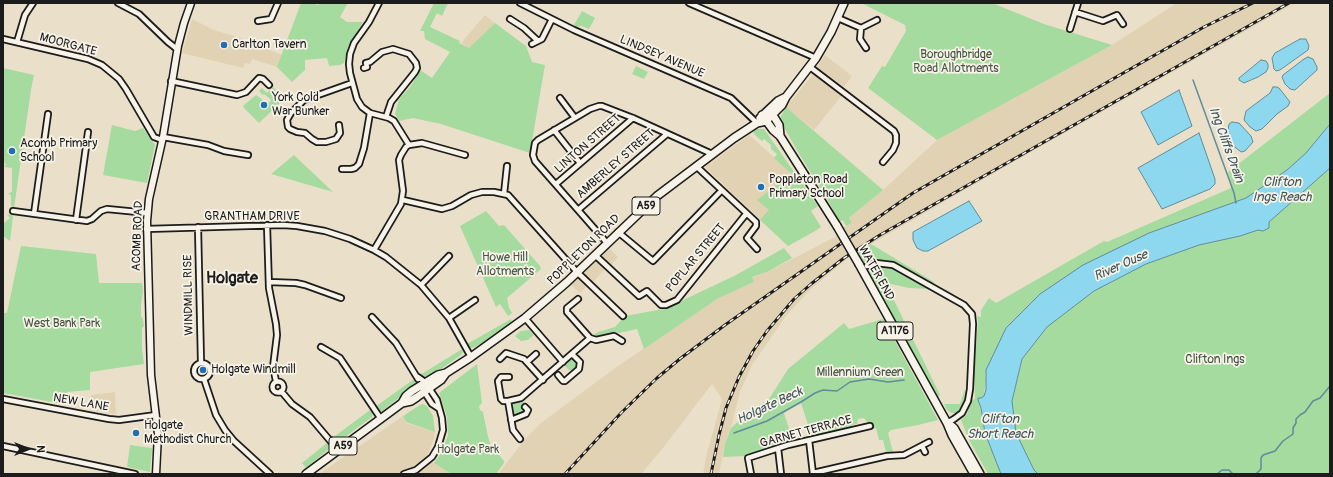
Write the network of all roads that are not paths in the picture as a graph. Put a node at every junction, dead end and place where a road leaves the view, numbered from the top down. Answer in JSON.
{"nodes":[{"id":1,"x":34,"y":3,"type":"edge"},
{"id":2,"x":118,"y":3,"type":"edge"},
{"id":3,"x":191,"y":3,"type":"edge"},
{"id":4,"x":278,"y":3,"type":"edge"},
{"id":5,"x":379,"y":3,"type":"edge"},
{"id":6,"x":520,"y":3,"type":"edge"},
{"id":7,"x":689,"y":3,"type":"edge"},
{"id":8,"x":844,"y":3,"type":"edge"},
{"id":9,"x":1078,"y":3,"type":"edge"},
{"id":10,"x":1075,"y":12,"type":"junction"},
{"id":11,"x":838,"y":18,"type":"junction"},
{"id":12,"x":510,"y":19,"type":"dead end"},
{"id":13,"x":552,"y":19,"type":"junction"},
{"id":14,"x":877,"y":20,"type":"dead end"},
{"id":15,"x":258,"y":21,"type":"dead end"},
{"id":16,"x":1123,"y":24,"type":"dead end"},
{"id":17,"x":861,"y":28,"type":"junction"},
{"id":18,"x":1070,"y":29,"type":"dead end"},
{"id":19,"x":3,"y":39,"type":"edge"},
{"id":20,"x":538,"y":41,"type":"junction"},
{"id":21,"x":17,"y":42,"type":"junction"},
{"id":22,"x":532,"y":44,"type":"dead end"},
{"id":23,"x":866,"y":48,"type":"dead end"},
{"id":24,"x":177,"y":49,"type":"junction"},
{"id":25,"x":816,"y":58,"type":"junction"},
{"id":26,"x":810,"y":67,"type":"junction"},
{"id":27,"x":364,"y":68,"type":"dead end"},
{"id":28,"x":171,"y":81,"type":"junction"},
{"id":29,"x":352,"y":83,"type":"junction"},
{"id":30,"x":269,"y":85,"type":"dead end"},
{"id":31,"x":560,"y":98,"type":"dead end"},
{"id":32,"x":771,"y":112,"type":"junction"},
{"id":33,"x":370,"y":113,"type":"junction"},
{"id":34,"x":48,"y":114,"type":"dead end"},
{"id":35,"x":386,"y":117,"type":"junction"},
{"id":36,"x":575,"y":118,"type":"junction"},
{"id":37,"x":633,"y":118,"type":"junction"},
{"id":38,"x":764,"y":118,"type":"junction"},
{"id":39,"x":756,"y":123,"type":"junction"},
{"id":40,"x":339,"y":125,"type":"dead end"},
{"id":41,"x":554,"y":130,"type":"junction"},
{"id":42,"x":88,"y":132,"type":"dead end"},
{"id":43,"x":667,"y":134,"type":"junction"},
{"id":44,"x":780,"y":136,"type":"junction"},
{"id":45,"x":163,"y":138,"type":"junction"},
{"id":46,"x":409,"y":145,"type":"junction"},
{"id":47,"x":712,"y":154,"type":"junction"},
{"id":48,"x":248,"y":155,"type":"dead end"},
{"id":49,"x":465,"y":155,"type":"dead end"},
{"id":50,"x":883,"y":162,"type":"dead end"},
{"id":51,"x":580,"y":163,"type":"junction"},
{"id":52,"x":507,"y":166,"type":"dead end"},
{"id":53,"x":696,"y":166,"type":"junction"},
{"id":54,"x":342,"y":169,"type":"dead end"},
{"id":55,"x":556,"y":184,"type":"junction"},
{"id":56,"x":722,"y":191,"type":"junction"},
{"id":57,"x":504,"y":194,"type":"junction"},
{"id":58,"x":403,"y":200,"type":"junction"},
{"id":59,"x":578,"y":210,"type":"junction"},
{"id":60,"x":13,"y":211,"type":"dead end"},
{"id":61,"x":148,"y":213,"type":"junction"},
{"id":62,"x":34,"y":214,"type":"junction"},
{"id":63,"x":746,"y":214,"type":"junction"},
{"id":64,"x":76,"y":220,"type":"junction"},
{"id":65,"x":267,"y":225,"type":"junction"},
{"id":66,"x":198,"y":227,"type":"junction"},
{"id":67,"x":146,"y":229,"type":"junction"},
{"id":68,"x":618,"y":232,"type":"junction"},
{"id":69,"x":607,"y":243,"type":"junction"},
{"id":70,"x":757,"y":249,"type":"dead end"},
{"id":71,"x":374,"y":250,"type":"junction"},
{"id":72,"x":595,"y":255,"type":"junction"},
{"id":73,"x":449,"y":256,"type":"dead end"},
{"id":74,"x":867,"y":266,"type":"dead end"},
{"id":75,"x":576,"y":272,"type":"junction"},
{"id":76,"x":269,"y":282,"type":"junction"},
{"id":77,"x":421,"y":285,"type":"junction"},
{"id":78,"x":341,"y":298,"type":"dead end"},
{"id":79,"x":578,"y":299,"type":"dead end"},
{"id":80,"x":475,"y":300,"type":"dead end"},
{"id":81,"x":623,"y":316,"type":"dead end"},
{"id":82,"x":372,"y":317,"type":"dead end"},
{"id":83,"x":449,"y":318,"type":"junction"},
{"id":84,"x":525,"y":318,"type":"junction"},
{"id":85,"x":590,"y":338,"type":"junction"},
{"id":86,"x":622,"y":341,"type":"dead end"},
{"id":87,"x":320,"y":347,"type":"dead end"},
{"id":88,"x":536,"y":354,"type":"dead end"},
{"id":89,"x":572,"y":354,"type":"junction"},
{"id":90,"x":471,"y":357,"type":"junction"},
{"id":91,"x":500,"y":359,"type":"dead end"},
{"id":92,"x":201,"y":362,"type":"junction"},
{"id":93,"x":527,"y":362,"type":"junction"},
{"id":94,"x":563,"y":362,"type":"junction"},
{"id":95,"x":558,"y":376,"type":"dead end"},
{"id":96,"x":509,"y":377,"type":"dead end"},
{"id":97,"x":204,"y":379,"type":"junction"},
{"id":98,"x":543,"y":380,"type":"junction"},
{"id":99,"x":276,"y":381,"type":"junction"},
{"id":100,"x":425,"y":387,"type":"junction"},
{"id":101,"x":281,"y":391,"type":"junction"},
{"id":102,"x":3,"y":399,"type":"edge"},
{"id":103,"x":506,"y":401,"type":"junction"},
{"id":104,"x":525,"y":407,"type":"dead end"},
{"id":105,"x":156,"y":415,"type":"junction"},
{"id":106,"x":381,"y":419,"type":"junction"},
{"id":107,"x":511,"y":420,"type":"junction"},
{"id":108,"x":947,"y":423,"type":"junction"},
{"id":109,"x":870,"y":426,"type":"dead end"},
{"id":110,"x":520,"y":439,"type":"dead end"},
{"id":111,"x":809,"y":440,"type":"junction"},
{"id":112,"x":929,"y":442,"type":"dead end"},
{"id":113,"x":3,"y":446,"type":"edge"},
{"id":114,"x":922,"y":446,"type":"junction"},
{"id":115,"x":778,"y":448,"type":"junction"},
{"id":116,"x":338,"y":450,"type":"junction"},
{"id":117,"x":925,"y":452,"type":"dead end"},
{"id":118,"x":136,"y":474,"type":"edge"},
{"id":119,"x":156,"y":474,"type":"edge"},
{"id":120,"x":270,"y":474,"type":"edge"},
{"id":121,"x":306,"y":474,"type":"edge"},
{"id":122,"x":404,"y":474,"type":"edge"},
{"id":123,"x":751,"y":474,"type":"edge"},
{"id":124,"x":781,"y":474,"type":"edge"},
{"id":125,"x":813,"y":474,"type":"edge"},
{"id":126,"x":974,"y":474,"type":"edge"},
{"id":127,"x":980,"y":474,"type":"edge"}],
"edges":[{"from":1,"to":21,"type":"street"},
{"from":2,"to":24,"type":"street"},
{"from":3,"to":24,"type":"main road","name":"ACOMB ROAD"},
{"from":4,"to":15,"type":"street"},
{"from":5,"to":29,"type":"street"},
{"from":6,"to":13,"type":"street","name":"LINDSEY AVENUE"},
{"from":7,"to":25,"type":"street"},
{"from":8,"to":11,"type":"main road","number":"A59"},
{"from":9,"to":10,"type":"street"},
{"from":10,"to":16,"type":"street"},
{"from":10,"to":18,"type":"street"},
{"from":11,"to":17,"type":"street"},
{"from":11,"to":25,"type":"main road","number":"A59"},
{"from":12,"to":20,"type":"street"},
{"from":13,"to":20,"type":"street"},
{"from":13,"to":39,"type":"street","name":"LINDSEY AVENUE"},
{"from":14,"to":17,"type":"street"},
{"from":17,"to":23,"type":"street"},
{"from":19,"to":21,"type":"street","name":"MOORGATE"},
{"from":20,"to":22,"type":"street"},
{"from":21,"to":45,"type":"street","name":"MOORGATE"},
{"from":24,"to":28,"type":"main road","name":"ACOMB ROAD"},
{"from":25,"to":26,"type":"main road","number":"A59"},
{"from":26,"to":32,"type":"main road","number":"A59"},
{"from":26,"to":50,"type":"street"},
{"from":27,"to":35,"type":"street"},
{"from":28,"to":30,"type":"street"},
{"from":28,"to":45,"type":"main road","name":"ACOMB ROAD"},
{"from":29,"to":33,"type":"street"},
{"from":29,"to":40,"type":"street"},
{"from":31,"to":36,"type":"street"},
{"from":32,"to":38,"type":"main road","number":"A59"},
{"from":32,"to":44,"type":"main road","name":"WATER END","number":"A1176"},
{"from":33,"to":35,"type":"street"},
{"from":33,"to":54,"type":"street"},
{"from":34,"to":62,"type":"street"},
{"from":35,"to":46,"type":"street"},
{"from":36,"to":37,"type":"street"},
{"from":36,"to":41,"type":"street"},
{"from":37,"to":43,"type":"street"},
{"from":37,"to":51,"type":"street","name":"LINTON STREET"},
{"from":38,"to":39,"type":"main road","number":"A59"},
{"from":38,"to":44,"type":"main road","name":"WATER END","number":"A1176"},
{"from":39,"to":47,"type":"main road","name":"POPPLETON ROAD","number":"A59"},
{"from":41,"to":51,"type":"street"},
{"from":41,"to":55,"type":"street"},
{"from":42,"to":64,"type":"street"},
{"from":43,"to":47,"type":"street"},
{"from":43,"to":59,"type":"street","name":"AMBERLEY STREET"},
{"from":44,"to":108,"type":"main road","name":"WATER END","number":"A1176","bridge":true},
{"from":45,"to":48,"type":"street"},
{"from":45,"to":61,"type":"main road","name":"ACOMB ROAD"},
{"from":46,"to":49,"type":"street"},
{"from":46,"to":58,"type":"street"},
{"from":47,"to":53,"type":"main road","name":"POPPLETON ROAD","number":"A59"},
{"from":51,"to":55,"type":"street","name":"LINTON STREET"},
{"from":52,"to":57,"type":"street"},
{"from":53,"to":56,"type":"street"},
{"from":53,"to":68,"type":"main road","name":"POPPLETON ROAD","number":"A59"},
{"from":55,"to":59,"type":"street"},
{"from":56,"to":63,"type":"street"},
{"from":56,"to":68,"type":"street"},
{"from":57,"to":58,"type":"street"},
{"from":57,"to":75,"type":"street"},
{"from":58,"to":71,"type":"street"},
{"from":59,"to":69,"type":"street"},
{"from":60,"to":62,"type":"street"},
{"from":61,"to":64,"type":"street"},
{"from":61,"to":67,"type":"main road","name":"ACOMB ROAD"},
{"from":62,"to":64,"type":"street"},
{"from":63,"to":70,"type":"street"},
{"from":63,"to":72,"type":"street","name":"POPLAR STREET"},
{"from":65,"to":66,"type":"street","name":"GRANTHAM DRIVE"},
{"from":65,"to":71,"type":"street","name":"GRANTHAM DRIVE"},
{"from":65,"to":76,"type":"street"},
{"from":66,"to":67,"type":"street","name":"GRANTHAM DRIVE"},
{"from":66,"to":92,"type":"street","name":"WINDMILL RISE"},
{"from":67,"to":105,"type":"main road","name":"ACOMB ROAD"},
{"from":68,"to":69,"type":"main road","name":"POPPLETON ROAD","number":"A59"},
{"from":69,"to":72,"type":"main road","name":"POPPLETON ROAD","number":"A59"},
{"from":71,"to":77,"type":"street","name":"GRANTHAM DRIVE"},
{"from":72,"to":75,"type":"main road","name":"POPPLETON ROAD","number":"A59"},
{"from":73,"to":77,"type":"street"},
{"from":74,"to":108,"type":"street"},
{"from":75,"to":81,"type":"street"},
{"from":75,"to":84,"type":"main road","name":"POPPLETON ROAD","number":"A59"},
{"from":76,"to":78,"type":"street"},
{"from":76,"to":99,"type":"street"},
{"from":77,"to":83,"type":"street","name":"GRANTHAM DRIVE"},
{"from":79,"to":85,"type":"street"},
{"from":80,"to":83,"type":"street"},
{"from":82,"to":100,"type":"street"},
{"from":83,"to":90,"type":"street","name":"GRANTHAM DRIVE"},
{"from":84,"to":90,"type":"main road","name":"POPPLETON ROAD","number":"A59"},
{"from":84,"to":94,"type":"street"},
{"from":85,"to":86,"type":"street"},
{"from":85,"to":89,"type":"street"},
{"from":87,"to":106,"type":"street"},
{"from":88,"to":93,"type":"street"},
{"from":89,"to":94,"type":"street"},
{"from":89,"to":95,"type":"street"},
{"from":90,"to":100,"type":"main road","name":"POPPLETON ROAD","number":"A59"},
{"from":91,"to":93,"type":"street"},
{"from":92,"to":97,"type":"street","name":"WINDMILL RISE"},
{"from":92,"to":97,"type":"street","name":"WINDMILL RISE"},
{"from":93,"to":98,"type":"street"},
{"from":94,"to":98,"type":"street"},
{"from":96,"to":103,"type":"street"},
{"from":97,"to":120,"type":"street","name":"WINDMILL RISE"},
{"from":98,"to":103,"type":"street"},
{"from":99,"to":101,"type":"street"},
{"from":99,"to":101,"type":"street"},
{"from":100,"to":106,"type":"main road","name":"POPPLETON ROAD","number":"A59"},
{"from":100,"to":122,"type":"street"},
{"from":101,"to":116,"type":"street"},
{"from":102,"to":105,"type":"street","name":"NEW LANE"},
{"from":103,"to":107,"type":"street"},
{"from":104,"to":107,"type":"street"},
{"from":105,"to":119,"type":"main road","name":"ACOMB ROAD"},
{"from":106,"to":116,"type":"main road","name":"POPPLETON ROAD","number":"A59"},
{"from":107,"to":110,"type":"street"},
{"from":108,"to":126,"type":"main road","name":"WATER END","number":"A1176"},
{"from":108,"to":127,"type":"main road","name":"WATER END","number":"A1176"},
{"from":109,"to":111,"type":"street","name":"GARNET TERRACE"},
{"from":111,"to":115,"type":"street","name":"GARNET TERRACE"},
{"from":111,"to":125,"type":"street"},
{"from":112,"to":114,"type":"street"},
{"from":113,"to":118,"type":"street"},
{"from":114,"to":117,"type":"street"},
{"from":114,"to":125,"type":"street"},
{"from":115,"to":123,"type":"street","name":"GARNET TERRACE"},
{"from":115,"to":124,"type":"street"},
{"from":116,"to":121,"type":"main road","name":"POPPLETON ROAD","number":"A59"}]}
